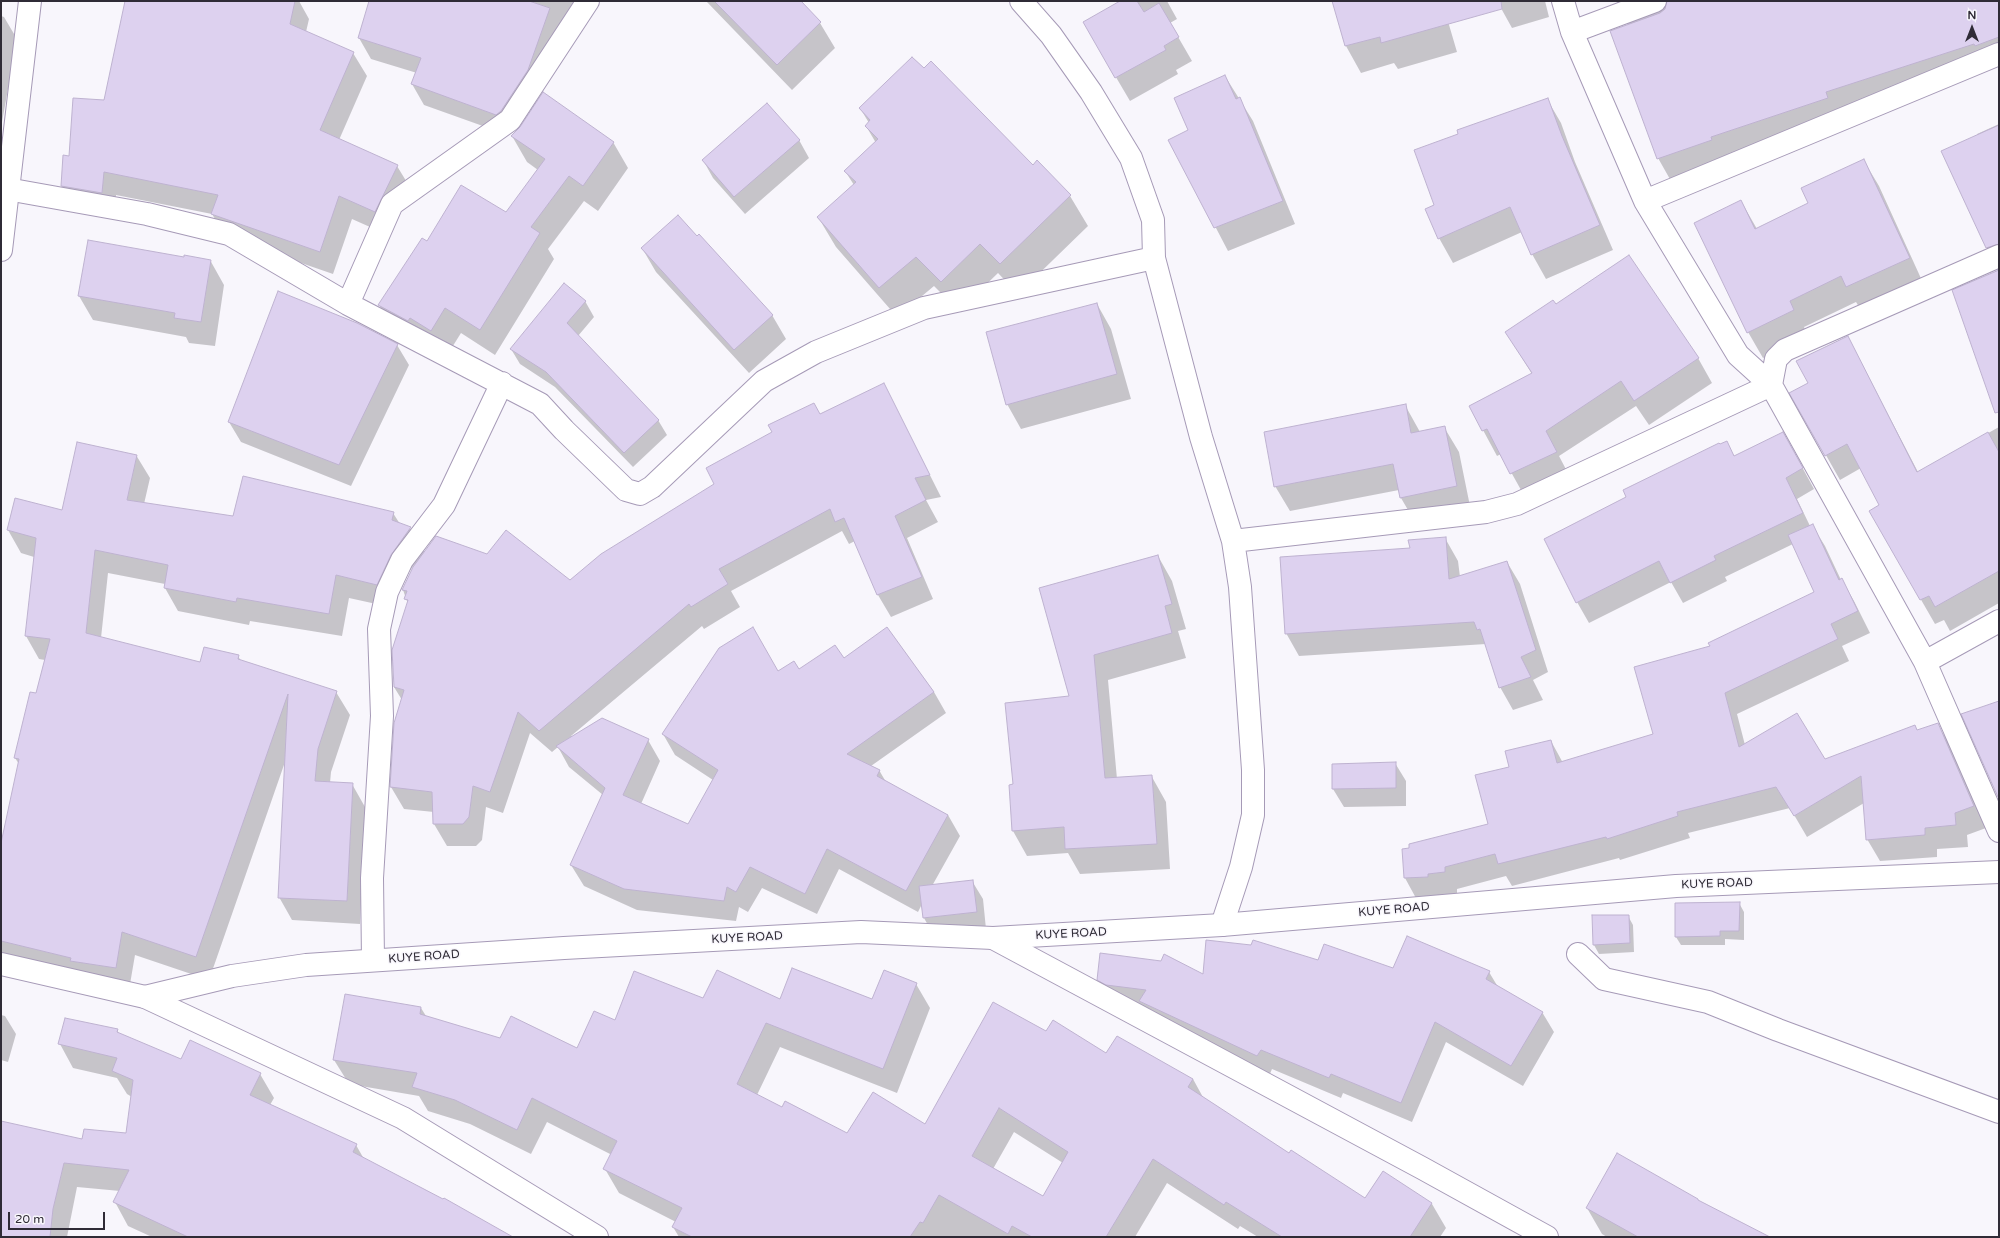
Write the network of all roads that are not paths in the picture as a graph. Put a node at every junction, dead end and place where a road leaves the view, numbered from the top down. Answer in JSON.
{"nodes":[{"id":1,"x":30,"y":1,"type":"edge"},
{"id":2,"x":588,"y":1,"type":"edge"},
{"id":3,"x":1021,"y":1,"type":"edge"},
{"id":4,"x":1563,"y":1,"type":"edge"},
{"id":5,"x":1655,"y":1,"type":"edge"},
{"id":6,"x":1572,"y":32,"type":"junction"},
{"id":7,"x":1999,"y":54,"type":"edge"},
{"id":8,"x":7,"y":189,"type":"junction"},
{"id":9,"x":1645,"y":201,"type":"junction"},
{"id":10,"x":1,"y":250,"type":"edge"},
{"id":11,"x":1999,"y":256,"type":"edge"},
{"id":12,"x":1154,"y":258,"type":"junction"},
{"id":13,"x":348,"y":304,"type":"junction"},
{"id":14,"x":502,"y":383,"type":"junction"},
{"id":15,"x":1772,"y":385,"type":"junction"},
{"id":16,"x":1233,"y":541,"type":"junction"},
{"id":17,"x":1999,"y":621,"type":"edge"},
{"id":18,"x":1925,"y":662,"type":"junction"},
{"id":19,"x":1999,"y":831,"type":"edge"},
{"id":20,"x":1999,"y":872,"type":"edge"},
{"id":21,"x":1222,"y":926,"type":"junction"},
{"id":22,"x":993,"y":938,"type":"junction"},
{"id":23,"x":1578,"y":954,"type":"dead end"},
{"id":24,"x":373,"y":960,"type":"junction"},
{"id":25,"x":1,"y":964,"type":"edge"},
{"id":26,"x":145,"y":997,"type":"junction"},
{"id":27,"x":1999,"y":1112,"type":"edge"},
{"id":28,"x":597,"y":1237,"type":"edge"},
{"id":29,"x":1547,"y":1237,"type":"edge"}],
"edges":[{"from":1,"to":8,"type":"street"},
{"from":2,"to":13,"type":"street"},
{"from":3,"to":12,"type":"street"},
{"from":4,"to":6,"type":"street"},
{"from":5,"to":6,"type":"street"},
{"from":6,"to":9,"type":"street"},
{"from":7,"to":9,"type":"street"},
{"from":8,"to":10,"type":"street"},
{"from":8,"to":13,"type":"street"},
{"from":9,"to":15,"type":"street"},
{"from":11,"to":15,"type":"street"},
{"from":12,"to":14,"type":"street"},
{"from":12,"to":16,"type":"street"},
{"from":13,"to":14,"type":"street"},
{"from":14,"to":24,"type":"street"},
{"from":15,"to":16,"type":"street"},
{"from":15,"to":18,"type":"street"},
{"from":16,"to":21,"type":"street"},
{"from":17,"to":18,"type":"street"},
{"from":18,"to":19,"type":"street"},
{"from":20,"to":21,"type":"street","name":"KUYE ROAD"},
{"from":21,"to":22,"type":"street","name":"KUYE ROAD"},
{"from":22,"to":24,"type":"street","name":"KUYE ROAD"},
{"from":22,"to":29,"type":"street"},
{"from":23,"to":27,"type":"street"},
{"from":24,"to":26,"type":"street","name":"KUYE ROAD"},
{"from":25,"to":26,"type":"street"},
{"from":26,"to":28,"type":"street"}]}
